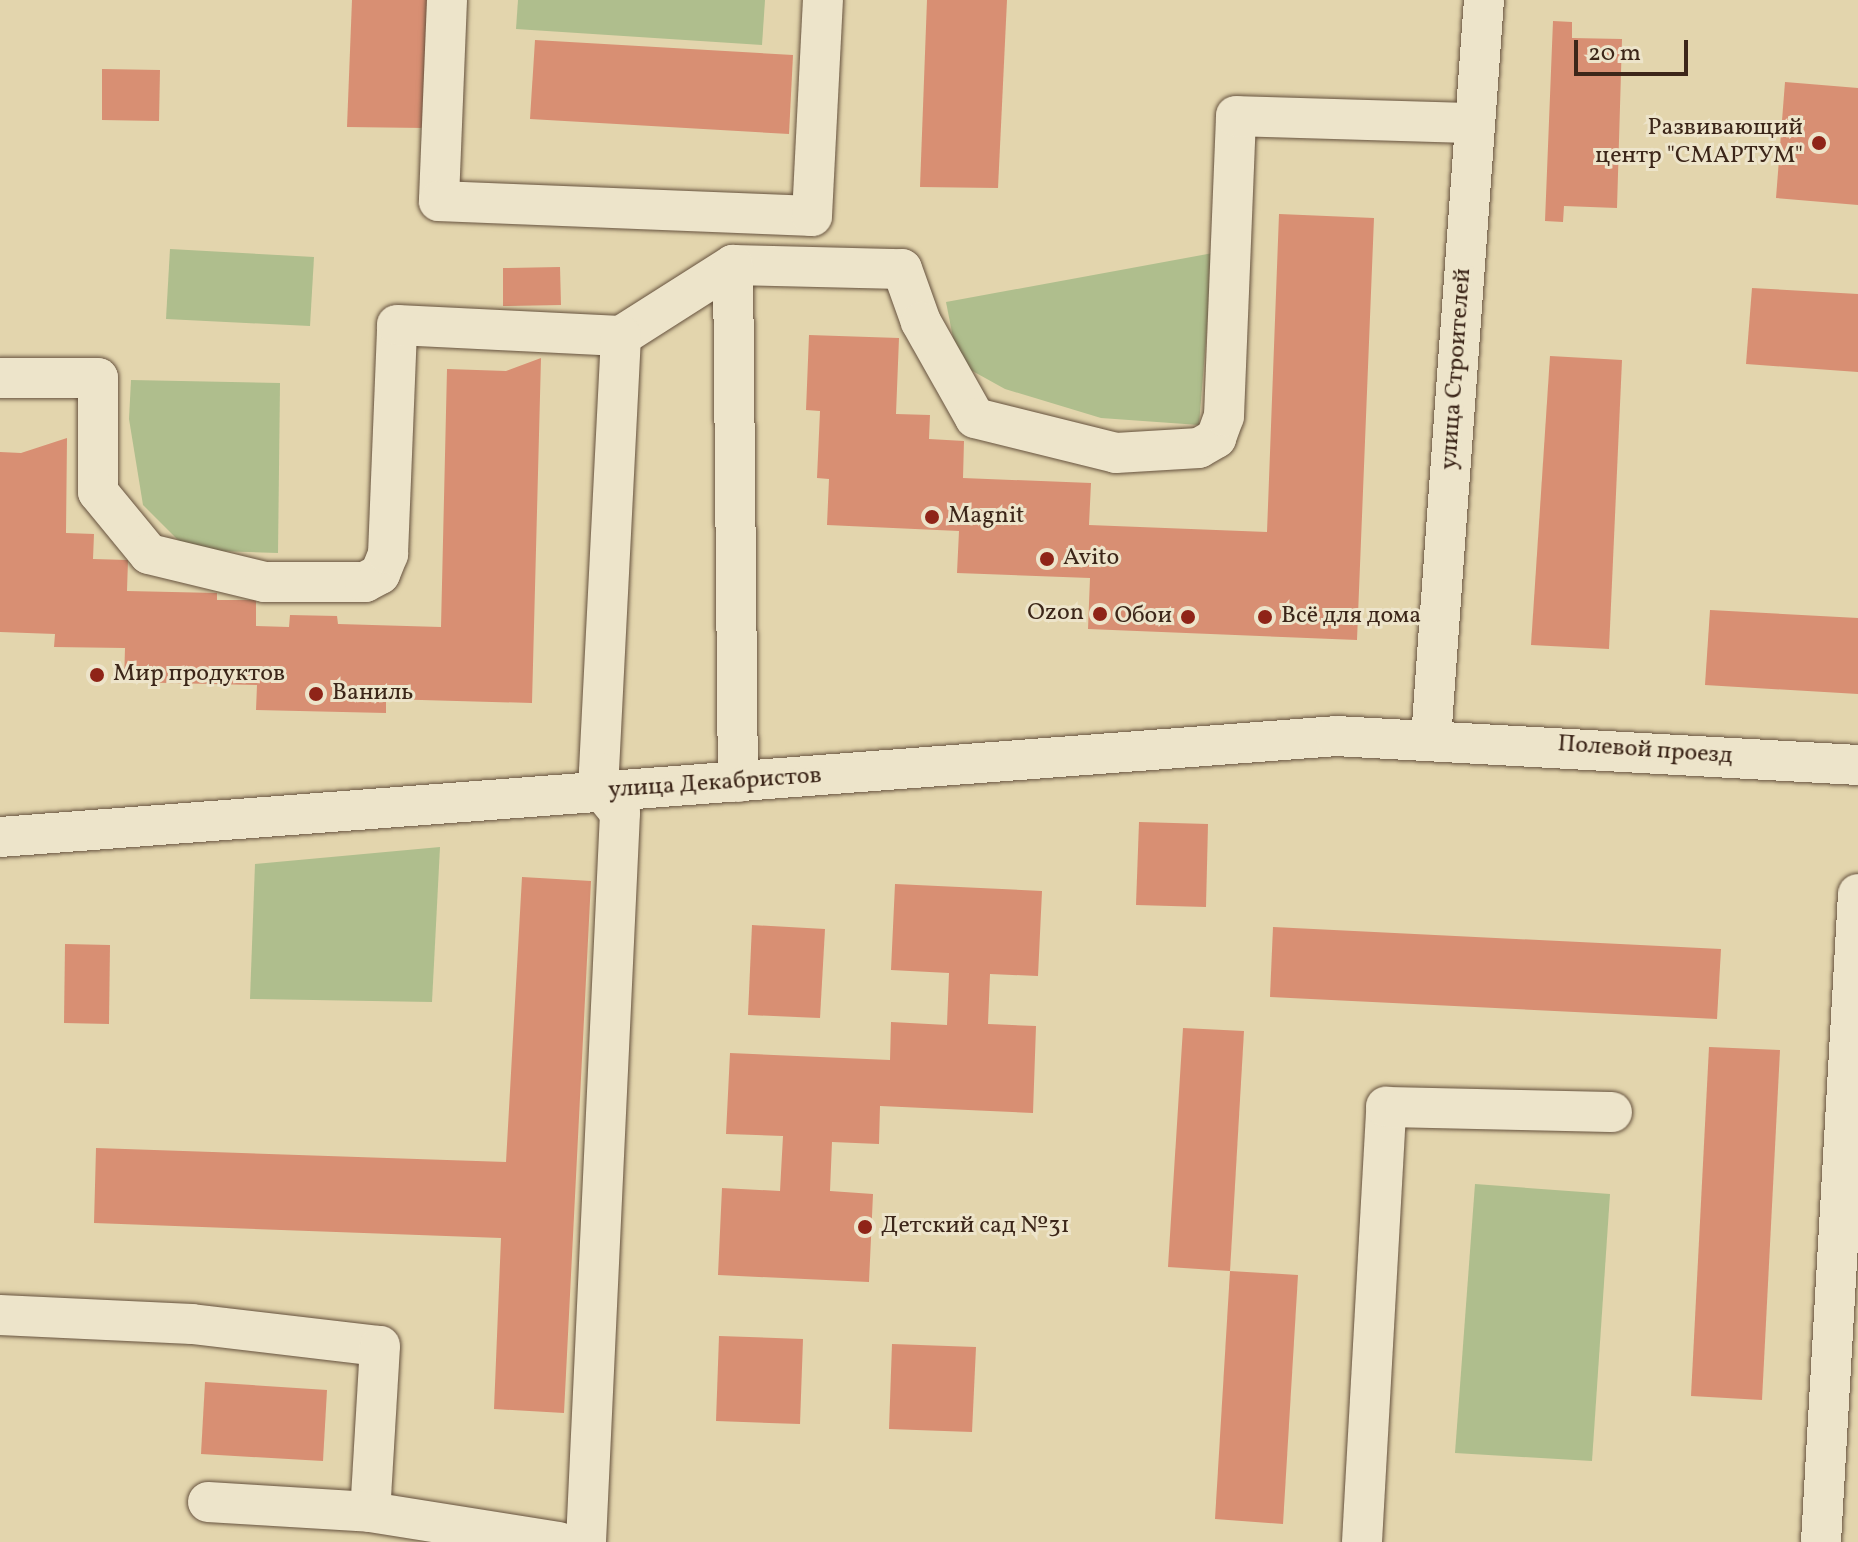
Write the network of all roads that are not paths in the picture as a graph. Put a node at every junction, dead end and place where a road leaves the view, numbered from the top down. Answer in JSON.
{"nodes":[{"id":1,"x":447,"y":0,"type":"edge"},
{"id":2,"x":823,"y":0,"type":"edge"},
{"id":3,"x":1484,"y":0,"type":"edge"},
{"id":4,"x":1474,"y":123,"type":"junction"},
{"id":5,"x":733,"y":265,"type":"junction"},
{"id":6,"x":621,"y":336,"type":"junction"},
{"id":7,"x":0,"y":378,"type":"edge"},
{"id":8,"x":1431,"y":739,"type":"junction"},
{"id":9,"x":1858,"y":765,"type":"edge"},
{"id":10,"x":738,"y":782,"type":"junction"},
{"id":11,"x":603,"y":792,"type":"junction"},
{"id":12,"x":0,"y":837,"type":"edge"},
{"id":13,"x":1858,"y":894,"type":"edge"},
{"id":14,"x":1612,"y":1112,"type":"dead end"},
{"id":15,"x":0,"y":1315,"type":"edge"},
{"id":16,"x":208,"y":1502,"type":"dead end"},
{"id":17,"x":370,"y":1512,"type":"junction"},
{"id":18,"x":559,"y":1542,"type":"edge"},
{"id":19,"x":586,"y":1542,"type":"edge"},
{"id":20,"x":1362,"y":1542,"type":"edge"},
{"id":21,"x":1821,"y":1542,"type":"edge"}],
"edges":[{"from":1,"to":2,"type":"street"},
{"from":3,"to":4,"type":"street","name":"улица Строителей"},
{"from":4,"to":5,"type":"street"},
{"from":4,"to":8,"type":"street","name":"улица Строителей"},
{"from":5,"to":6,"type":"street"},
{"from":5,"to":10,"type":"street"},
{"from":6,"to":7,"type":"street"},
{"from":6,"to":11,"type":"street"},
{"from":8,"to":9,"type":"street","name":"Полевой проезд"},
{"from":8,"to":10,"type":"street","name":"улица Декабристов"},
{"from":10,"to":11,"type":"street","name":"улица Декабристов"},
{"from":11,"to":12,"type":"street","name":"улица Декабристов"},
{"from":11,"to":19,"type":"street"},
{"from":13,"to":21,"type":"street"},
{"from":14,"to":20,"type":"street"},
{"from":15,"to":17,"type":"street"},
{"from":16,"to":17,"type":"street"},
{"from":17,"to":18,"type":"street"}]}
